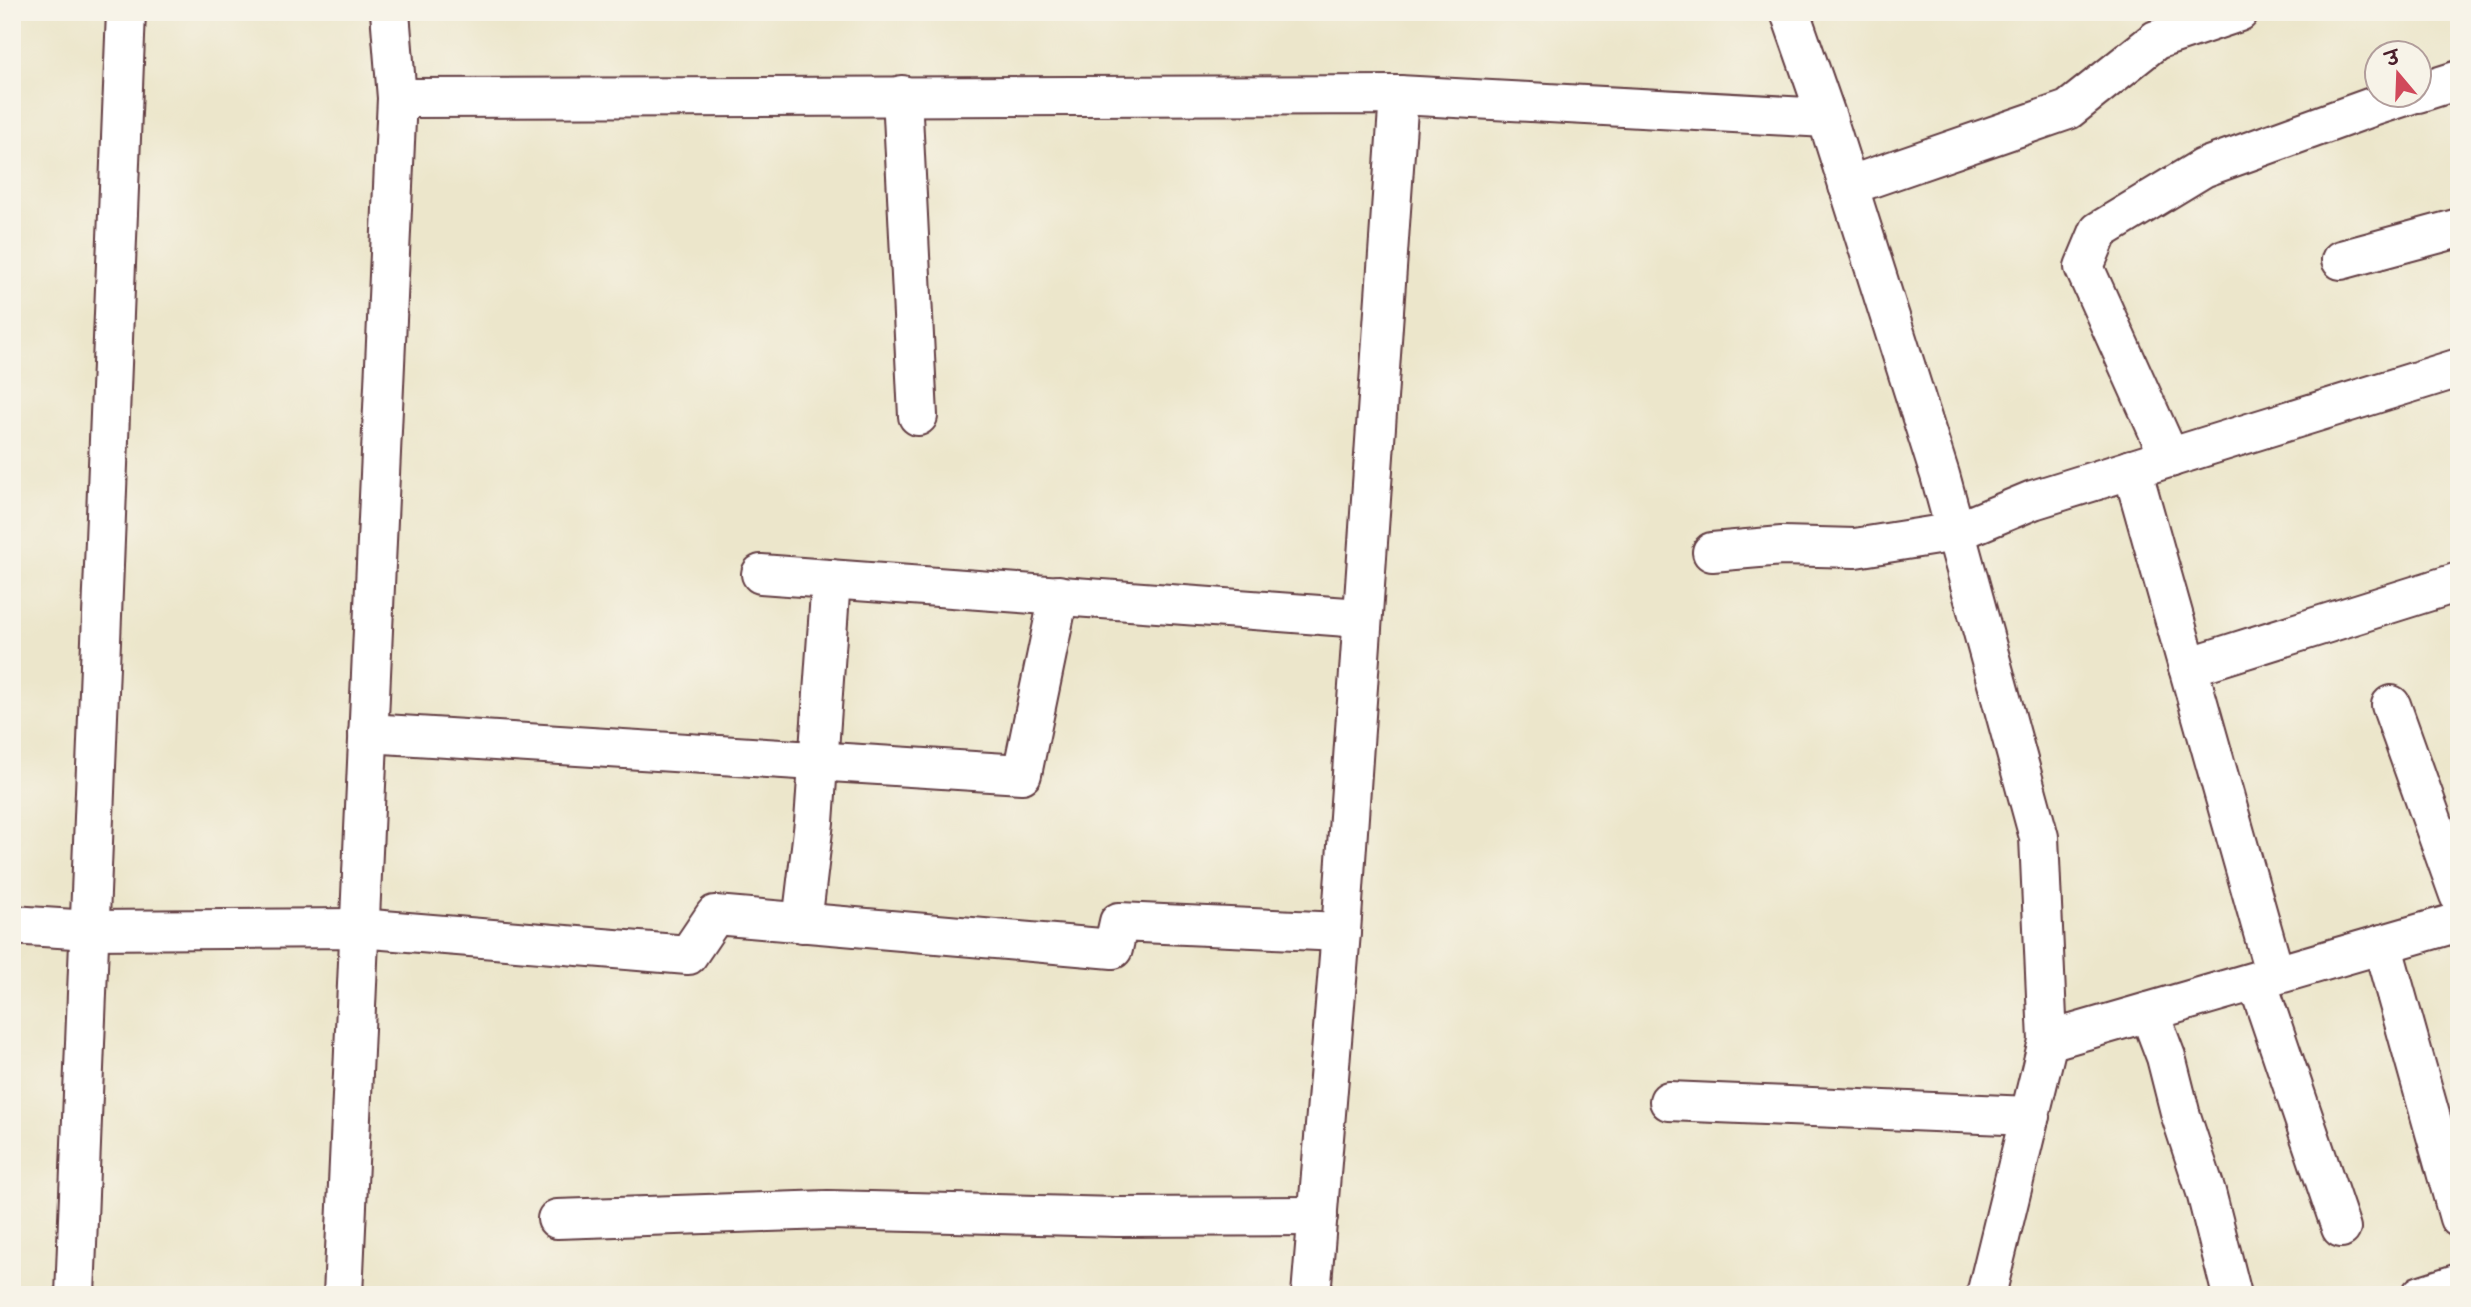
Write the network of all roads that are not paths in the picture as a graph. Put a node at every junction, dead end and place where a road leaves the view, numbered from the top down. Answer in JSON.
{"nodes":[{"id":1,"x":127,"y":12,"type":"edge"},
{"id":2,"x":390,"y":12,"type":"edge"},
{"id":3,"x":1790,"y":12,"type":"edge"},
{"id":4,"x":2216,"y":16,"type":"edge"},
{"id":5,"x":2459,"y":80,"type":"edge"},
{"id":6,"x":2432,"y":89,"type":"edge"},
{"id":7,"x":902,"y":95,"type":"junction"},
{"id":8,"x":1399,"y":96,"type":"junction"},
{"id":9,"x":397,"y":98,"type":"junction"},
{"id":10,"x":2369,"y":108,"type":"edge"},
{"id":11,"x":1827,"y":118,"type":"junction"},
{"id":12,"x":1849,"y":186,"type":"junction"},
{"id":13,"x":2459,"y":228,"type":"edge"},
{"id":14,"x":2341,"y":260,"type":"dead end"},
{"id":15,"x":2459,"y":368,"type":"edge"},
{"id":16,"x":918,"y":416,"type":"dead end"},
{"id":17,"x":2170,"y":458,"type":"junction"},
{"id":18,"x":2133,"y":470,"type":"junction"},
{"id":19,"x":1956,"y":532,"type":"junction"},
{"id":20,"x":1712,"y":552,"type":"dead end"},
{"id":21,"x":761,"y":574,"type":"dead end"},
{"id":22,"x":831,"y":579,"type":"junction"},
{"id":23,"x":2459,"y":582,"type":"edge"},
{"id":24,"x":1059,"y":595,"type":"junction"},
{"id":25,"x":1361,"y":618,"type":"junction"},
{"id":26,"x":2188,"y":667,"type":"junction"},
{"id":27,"x":2390,"y":705,"type":"dead end"},
{"id":28,"x":368,"y":733,"type":"junction"},
{"id":29,"x":817,"y":761,"type":"junction"},
{"id":30,"x":2459,"y":895,"type":"edge"},
{"id":31,"x":2459,"y":922,"type":"edge"},
{"id":32,"x":802,"y":923,"type":"junction"},
{"id":33,"x":12,"y":925,"type":"edge"},
{"id":34,"x":359,"y":928,"type":"junction"},
{"id":35,"x":90,"y":930,"type":"junction"},
{"id":36,"x":1341,"y":932,"type":"junction"},
{"id":37,"x":2382,"y":944,"type":"junction"},
{"id":38,"x":2266,"y":978,"type":"junction"},
{"id":39,"x":2150,"y":1012,"type":"junction"},
{"id":40,"x":2048,"y":1041,"type":"junction"},
{"id":41,"x":1670,"y":1101,"type":"dead end"},
{"id":42,"x":2030,"y":1116,"type":"junction"},
{"id":43,"x":1318,"y":1216,"type":"junction"},
{"id":44,"x":2459,"y":1218,"type":"edge"},
{"id":45,"x":557,"y":1219,"type":"dead end"},
{"id":46,"x":2341,"y":1228,"type":"dead end"},
{"id":47,"x":2459,"y":1283,"type":"edge"},
{"id":48,"x":75,"y":1295,"type":"edge"},
{"id":49,"x":343,"y":1295,"type":"edge"},
{"id":50,"x":1311,"y":1295,"type":"edge"},
{"id":51,"x":1986,"y":1295,"type":"edge"},
{"id":52,"x":2232,"y":1295,"type":"edge"},
{"id":53,"x":2421,"y":1295,"type":"edge"}],
"edges":[{"from":1,"to":35,"type":"street"},
{"from":2,"to":9,"type":"street"},
{"from":3,"to":11,"type":"street"},
{"from":4,"to":12,"type":"street"},
{"from":5,"to":6,"type":"street"},
{"from":7,"to":8,"type":"street"},
{"from":7,"to":9,"type":"street"},
{"from":7,"to":16,"type":"street"},
{"from":8,"to":11,"type":"street"},
{"from":8,"to":25,"type":"street"},
{"from":9,"to":28,"type":"street"},
{"from":10,"to":17,"type":"street"},
{"from":11,"to":12,"type":"street"},
{"from":12,"to":19,"type":"street"},
{"from":13,"to":14,"type":"street"},
{"from":15,"to":17,"type":"street"},
{"from":17,"to":18,"type":"street"},
{"from":18,"to":19,"type":"street"},
{"from":18,"to":26,"type":"street"},
{"from":19,"to":20,"type":"street"},
{"from":19,"to":40,"type":"street"},
{"from":21,"to":22,"type":"street"},
{"from":22,"to":24,"type":"street"},
{"from":22,"to":29,"type":"street"},
{"from":23,"to":26,"type":"street"},
{"from":24,"to":25,"type":"street"},
{"from":24,"to":29,"type":"street"},
{"from":25,"to":36,"type":"street"},
{"from":26,"to":38,"type":"street"},
{"from":27,"to":30,"type":"street"},
{"from":28,"to":29,"type":"street"},
{"from":28,"to":34,"type":"street"},
{"from":29,"to":32,"type":"street"},
{"from":31,"to":37,"type":"street"},
{"from":32,"to":34,"type":"street"},
{"from":32,"to":36,"type":"street"},
{"from":33,"to":35,"type":"street"},
{"from":34,"to":35,"type":"street"},
{"from":34,"to":49,"type":"street"},
{"from":35,"to":48,"type":"street"},
{"from":36,"to":43,"type":"street"},
{"from":37,"to":38,"type":"street"},
{"from":37,"to":44,"type":"street"},
{"from":38,"to":39,"type":"street"},
{"from":38,"to":46,"type":"street"},
{"from":39,"to":40,"type":"street"},
{"from":39,"to":52,"type":"street"},
{"from":40,"to":42,"type":"street"},
{"from":41,"to":42,"type":"street"},
{"from":42,"to":51,"type":"street"},
{"from":43,"to":45,"type":"street"},
{"from":43,"to":50,"type":"street"},
{"from":47,"to":53,"type":"street"}]}
